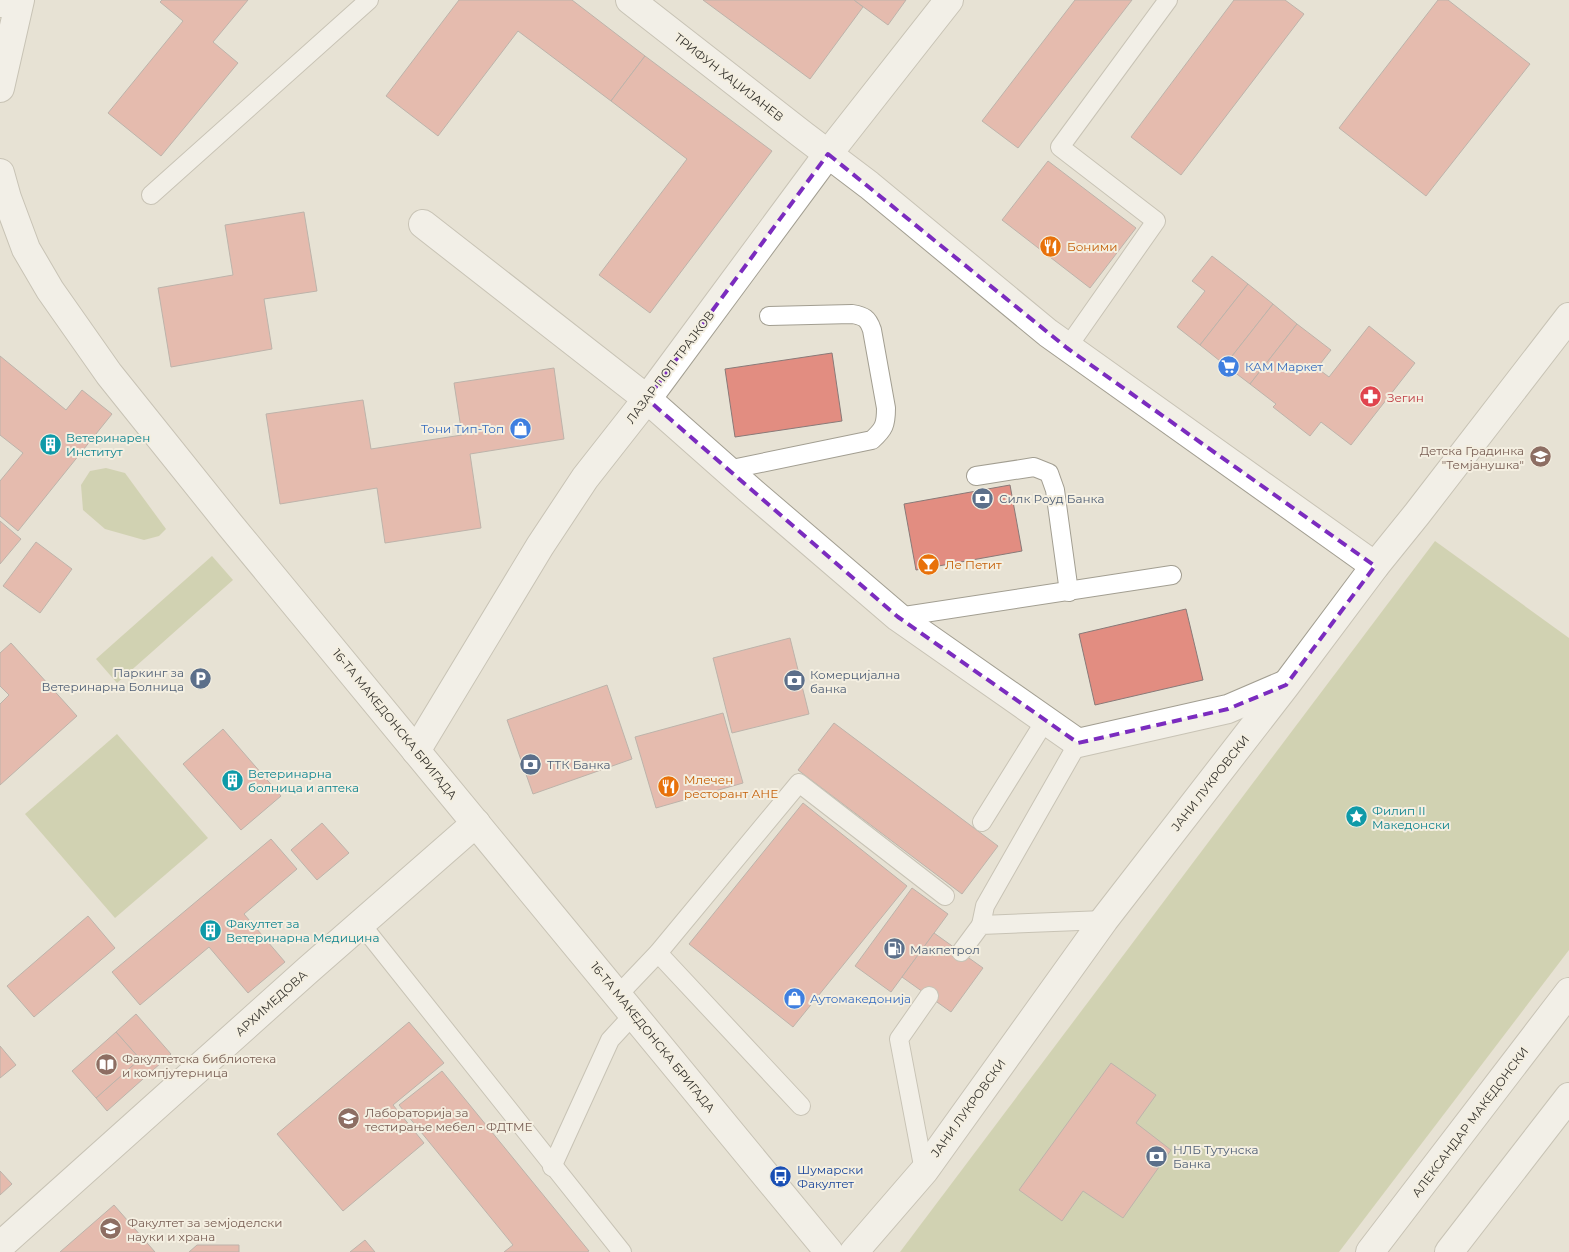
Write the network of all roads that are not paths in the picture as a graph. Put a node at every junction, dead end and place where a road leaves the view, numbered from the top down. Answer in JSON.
{"nodes":[{"id":1,"x":15,"y":0,"type":"edge"},
{"id":2,"x":20,"y":0,"type":"edge"},
{"id":3,"x":369,"y":0,"type":"edge"},
{"id":4,"x":630,"y":0,"type":"edge"},
{"id":5,"x":949,"y":0,"type":"edge"},
{"id":6,"x":1168,"y":0,"type":"edge"},
{"id":7,"x":0,"y":4,"type":"edge"},
{"id":8,"x":0,"y":88,"type":"edge"},
{"id":9,"x":828,"y":154,"type":"junction"},
{"id":10,"x":0,"y":173,"type":"edge"},
{"id":11,"x":150,"y":194,"type":"dead end"},
{"id":12,"x":423,"y":224,"type":"dead end"},
{"id":13,"x":769,"y":316,"type":"dead end"},
{"id":14,"x":1569,"y":318,"type":"edge"},
{"id":15,"x":1067,"y":348,"type":"junction"},
{"id":16,"x":647,"y":399,"type":"junction"},
{"id":17,"x":727,"y":470,"type":"junction"},
{"id":18,"x":976,"y":476,"type":"dead end"},
{"id":19,"x":1375,"y":566,"type":"junction"},
{"id":20,"x":1172,"y":575,"type":"dead end"},
{"id":21,"x":1069,"y":592,"type":"junction"},
{"id":22,"x":898,"y":617,"type":"junction"},
{"id":23,"x":1286,"y":685,"type":"junction"},
{"id":24,"x":1045,"y":721,"type":"junction"},
{"id":25,"x":1078,"y":743,"type":"junction"},
{"id":26,"x":416,"y":751,"type":"junction"},
{"id":27,"x":982,"y":822,"type":"dead end"},
{"id":28,"x":476,"y":823,"type":"junction"},
{"id":29,"x":945,"y":896,"type":"dead end"},
{"id":30,"x":1104,"y":920,"type":"junction"},
{"id":31,"x":361,"y":924,"type":"junction"},
{"id":32,"x":981,"y":925,"type":"junction"},
{"id":33,"x":961,"y":952,"type":"dead end"},
{"id":34,"x":658,"y":953,"type":"junction"},
{"id":35,"x":1569,"y":992,"type":"edge"},
{"id":36,"x":929,"y":996,"type":"dead end"},
{"id":37,"x":626,"y":1004,"type":"junction"},
{"id":38,"x":1569,"y":1097,"type":"edge"},
{"id":39,"x":801,"y":1106,"type":"dead end"},
{"id":40,"x":552,"y":1167,"type":"junction"},
{"id":41,"x":924,"y":1171,"type":"junction"},
{"id":42,"x":0,"y":1246,"type":"edge"},
{"id":43,"x":622,"y":1252,"type":"edge"},
{"id":44,"x":829,"y":1252,"type":"edge"},
{"id":45,"x":854,"y":1252,"type":"edge"},
{"id":46,"x":1370,"y":1252,"type":"edge"},
{"id":47,"x":1450,"y":1252,"type":"edge"}],
"edges":[{"from":1,"to":7,"type":"street"},
{"from":2,"to":8,"type":"street"},
{"from":3,"to":11,"type":"lane"},
{"from":4,"to":9,"type":"street","name":"ТРИФУН ХАЏИЈАНЕВ"},
{"from":5,"to":9,"type":"street","name":"ЛАЗАР ПОП ТРАЈКОВ"},
{"from":6,"to":15,"type":"lane"},
{"from":9,"to":15,"type":"street","name":"ТРИФУН ХАЏИЈАНЕВ"},
{"from":9,"to":16,"type":"street","name":"ЛАЗАР ПОП ТРАЈКОВ"},
{"from":10,"to":26,"type":"street","name":"16-ТА МАКЕДОНСКА БРИГАДА"},
{"from":12,"to":16,"type":"street"},
{"from":13,"to":17,"type":"lane"},
{"from":14,"to":19,"type":"street","name":"ЈАНИ ЛУКРОВСКИ"},
{"from":15,"to":19,"type":"street","name":"ТРИФУН ХАЏИЈАНЕВ"},
{"from":16,"to":17,"type":"street"},
{"from":16,"to":26,"type":"street","name":"ЛАЗАР ПОП ТРАЈКОВ"},
{"from":17,"to":22,"type":"street"},
{"from":18,"to":21,"type":"lane"},
{"from":19,"to":23,"type":"street","name":"ЈАНИ ЛУКРОВСКИ"},
{"from":20,"to":21,"type":"lane"},
{"from":21,"to":22,"type":"lane"},
{"from":22,"to":24,"type":"street"},
{"from":23,"to":25,"type":"street"},
{"from":23,"to":30,"type":"street","name":"ЈАНИ ЛУКРОВСКИ"},
{"from":24,"to":25,"type":"street"},
{"from":24,"to":27,"type":"lane"},
{"from":25,"to":32,"type":"lane"},
{"from":26,"to":28,"type":"street","name":"16-ТА МАКЕДОНСКА БРИГАДА"},
{"from":28,"to":31,"type":"street","name":"АРХИМЕДОВА"},
{"from":28,"to":37,"type":"street","name":"16-ТА МАКЕДОНСКА БРИГАДА"},
{"from":29,"to":34,"type":"lane"},
{"from":30,"to":32,"type":"lane"},
{"from":30,"to":41,"type":"street","name":"ЈАНИ ЛУКРОВСКИ"},
{"from":31,"to":40,"type":"lane"},
{"from":31,"to":42,"type":"street","name":"АРХИМЕДОВА"},
{"from":32,"to":33,"type":"lane"},
{"from":34,"to":37,"type":"lane"},
{"from":34,"to":39,"type":"lane"},
{"from":35,"to":46,"type":"street","name":"АЛЕКСАНДАР МАКЕДОНСКИ"},
{"from":36,"to":41,"type":"lane"},
{"from":37,"to":40,"type":"lane"},
{"from":37,"to":44,"type":"street","name":"16-ТА МАКЕДОНСКА БРИГАДА"},
{"from":38,"to":47,"type":"street"},
{"from":40,"to":43,"type":"lane"},
{"from":41,"to":45,"type":"street","name":"ЈАНИ ЛУКРОВСКИ"}]}
